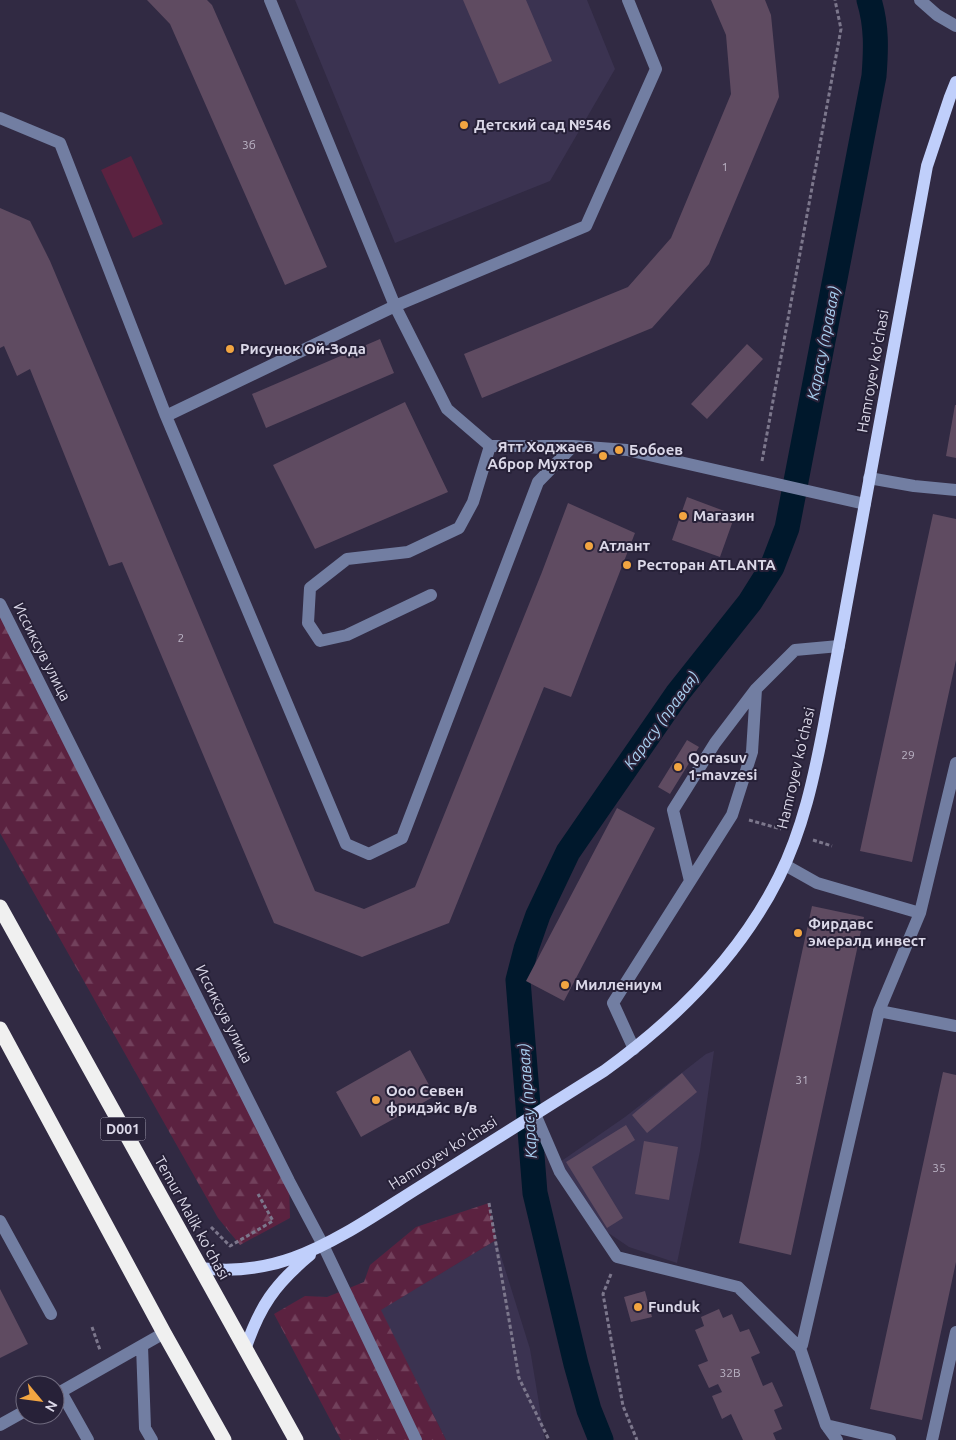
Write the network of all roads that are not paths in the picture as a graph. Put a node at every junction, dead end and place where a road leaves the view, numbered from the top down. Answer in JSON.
{"nodes":[{"id":1,"x":270,"y":0,"type":"edge"},
{"id":2,"x":628,"y":0,"type":"edge"},
{"id":3,"x":920,"y":0,"type":"edge"},
{"id":4,"x":956,"y":26,"type":"edge"},
{"id":5,"x":956,"y":82,"type":"edge"},
{"id":6,"x":0,"y":118,"type":"edge"},
{"id":7,"x":396,"y":306,"type":"junction"},
{"id":8,"x":166,"y":416,"type":"junction"},
{"id":9,"x":490,"y":446,"type":"junction"},
{"id":10,"x":573,"y":446,"type":"junction"},
{"id":11,"x":869,"y":478,"type":"junction"},
{"id":12,"x":956,"y":490,"type":"edge"},
{"id":13,"x":865,"y":504,"type":"junction"},
{"id":14,"x":431,"y":595,"type":"dead end"},
{"id":15,"x":0,"y":604,"type":"edge"},
{"id":16,"x":839,"y":646,"type":"junction"},
{"id":17,"x":756,"y":689,"type":"junction"},
{"id":18,"x":956,"y":763,"type":"edge"},
{"id":19,"x":785,"y":865,"type":"junction"},
{"id":20,"x":690,"y":880,"type":"junction"},
{"id":21,"x":0,"y":907,"type":"edge"},
{"id":22,"x":920,"y":913,"type":"junction"},
{"id":23,"x":879,"y":1011,"type":"junction"},
{"id":24,"x":956,"y":1026,"type":"edge"},
{"id":25,"x":0,"y":1029,"type":"edge"},
{"id":26,"x":634,"y":1049,"type":"junction"},
{"id":27,"x":535,"y":1114,"type":"junction"},
{"id":28,"x":0,"y":1221,"type":"edge"},
{"id":29,"x":323,"y":1245,"type":"junction"},
{"id":30,"x":200,"y":1268,"type":"junction"},
{"id":31,"x":51,"y":1314,"type":"dead end"},
{"id":32,"x":956,"y":1332,"type":"edge"},
{"id":33,"x":164,"y":1333,"type":"junction"},
{"id":34,"x":142,"y":1346,"type":"junction"},
{"id":35,"x":800,"y":1348,"type":"junction"},
{"id":36,"x":245,"y":1350,"type":"junction"},
{"id":37,"x":65,"y":1390,"type":"edge"},
{"id":38,"x":65,"y":1405,"type":"edge"},
{"id":39,"x":15,"y":1417,"type":"edge"},
{"id":40,"x":826,"y":1424,"type":"junction"},
{"id":41,"x":0,"y":1425,"type":"edge"},
{"id":42,"x":88,"y":1440,"type":"edge"},
{"id":43,"x":152,"y":1440,"type":"edge"},
{"id":44,"x":224,"y":1440,"type":"edge"},
{"id":45,"x":296,"y":1440,"type":"edge"},
{"id":46,"x":416,"y":1440,"type":"edge"},
{"id":47,"x":837,"y":1440,"type":"edge"},
{"id":48,"x":890,"y":1440,"type":"edge"},
{"id":49,"x":932,"y":1440,"type":"edge"}],
"edges":[{"from":1,"to":7,"type":"street"},
{"from":2,"to":7,"type":"street"},
{"from":3,"to":4,"type":"street"},
{"from":5,"to":11,"type":"main road","name":"Hamroyev ko'chasi"},
{"from":6,"to":8,"type":"street"},
{"from":7,"to":8,"type":"street"},
{"from":7,"to":9,"type":"street"},
{"from":8,"to":10,"type":"street"},
{"from":9,"to":10,"type":"street"},
{"from":9,"to":14,"type":"street"},
{"from":10,"to":13,"type":"street"},
{"from":11,"to":12,"type":"street"},
{"from":11,"to":13,"type":"main road","name":"Hamroyev ko'chasi"},
{"from":13,"to":16,"type":"main road","name":"Hamroyev ko'chasi"},
{"from":15,"to":29,"type":"street","name":"Иссиксув улица"},
{"from":16,"to":17,"type":"street"},
{"from":16,"to":19,"type":"main road","name":"Hamroyev ko'chasi"},
{"from":17,"to":20,"type":"street"},
{"from":17,"to":20,"type":"street"},
{"from":18,"to":22,"type":"street"},
{"from":19,"to":22,"type":"street"},
{"from":19,"to":26,"type":"main road","name":"Hamroyev ko'chasi"},
{"from":20,"to":26,"type":"street"},
{"from":21,"to":30,"type":"highway","name":"Temur Malik ko'chasi","number":"D001"},
{"from":22,"to":23,"type":"street"},
{"from":23,"to":24,"type":"street"},
{"from":23,"to":35,"type":"street"},
{"from":25,"to":33,"type":"highway"},
{"from":26,"to":27,"type":"main road","name":"Hamroyev ko'chasi"},
{"from":27,"to":29,"type":"main road","name":"Hamroyev ko'chasi"},
{"from":27,"to":35,"type":"street"},
{"from":28,"to":31,"type":"street"},
{"from":29,"to":30,"type":"main road","name":"Hamroyev ko'chasi"},
{"from":29,"to":36,"type":"main road","name":"Hamroyev ko'chasi"},
{"from":29,"to":46,"type":"street","name":"Иссиксув улица"},
{"from":30,"to":36,"type":"highway","name":"Temur Malik ko'chasi","number":"D001"},
{"from":32,"to":49,"type":"street"},
{"from":33,"to":34,"type":"street"},
{"from":33,"to":44,"type":"highway"},
{"from":34,"to":37,"type":"street"},
{"from":34,"to":43,"type":"street"},
{"from":35,"to":40,"type":"street"},
{"from":36,"to":45,"type":"highway","name":"Temur Malik ko'chasi","number":"D001"},
{"from":38,"to":42,"type":"street"},
{"from":39,"to":41,"type":"street"},
{"from":40,"to":47,"type":"street"},
{"from":40,"to":48,"type":"street"}]}
